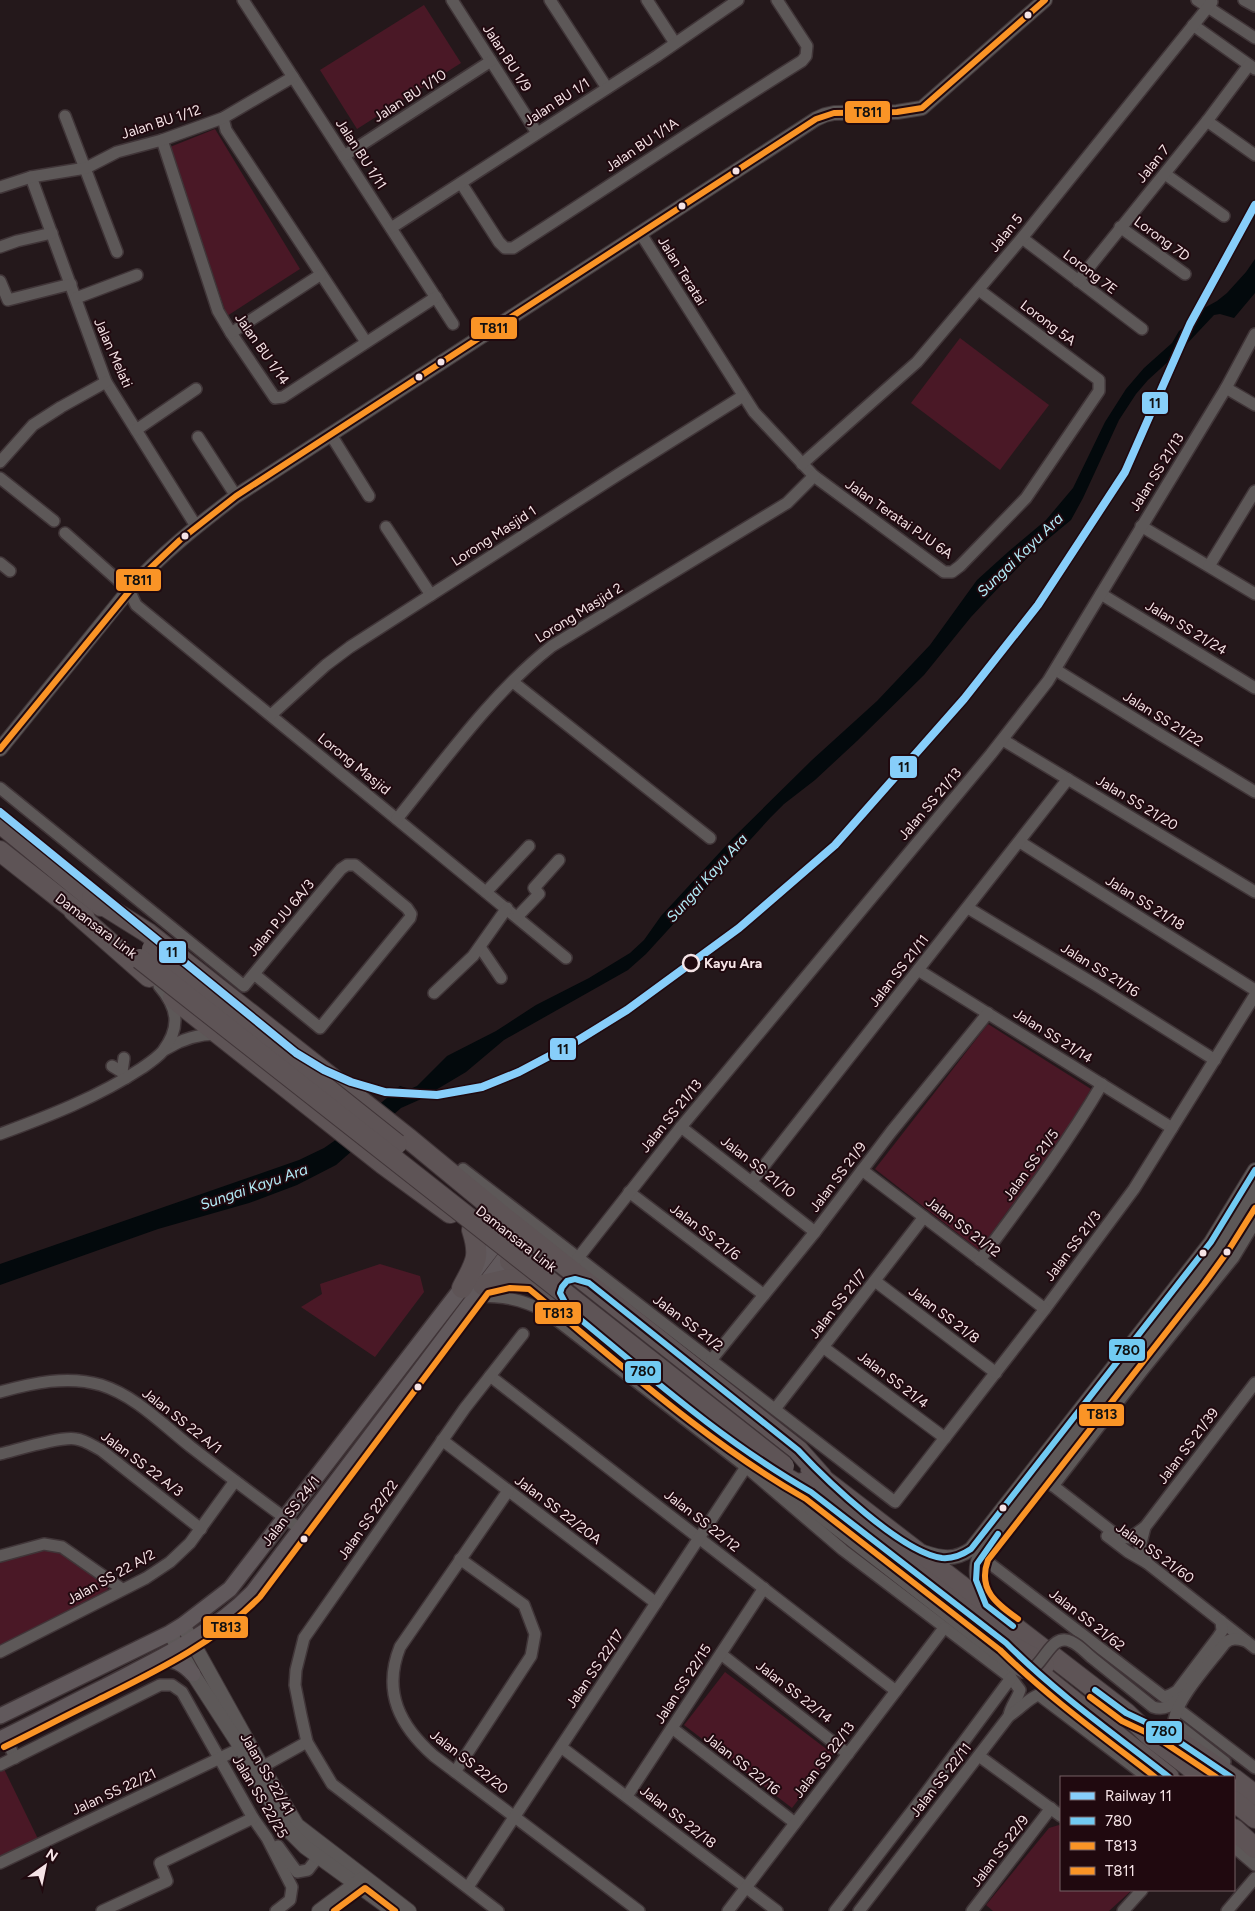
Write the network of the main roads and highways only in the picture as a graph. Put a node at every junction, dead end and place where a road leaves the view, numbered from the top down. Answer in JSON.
{"nodes":[{"id":1,"x":0,"y":823,"type":"edge"},
{"id":2,"x":0,"y":851,"type":"edge"},
{"id":3,"x":92,"y":898,"type":"junction"},
{"id":4,"x":74,"y":911,"type":"junction"},
{"id":5,"x":146,"y":954,"type":"junction"},
{"id":6,"x":476,"y":1195,"type":"junction"},
{"id":7,"x":451,"y":1214,"type":"junction"},
{"id":8,"x":518,"y":1228,"type":"junction"},
{"id":9,"x":472,"y":1230,"type":"junction"},
{"id":10,"x":500,"y":1252,"type":"junction"},
{"id":11,"x":532,"y":1280,"type":"junction"},
{"id":12,"x":589,"y":1283,"type":"junction"},
{"id":13,"x":474,"y":1290,"type":"junction"},
{"id":14,"x":569,"y":1310,"type":"junction"},
{"id":15,"x":817,"y":1485,"type":"junction"},
{"id":16,"x":1006,"y":1643,"type":"junction"},
{"id":17,"x":160,"y":1659,"type":"junction"},
{"id":18,"x":193,"y":1674,"type":"road end"},
{"id":19,"x":1126,"y":1713,"type":"junction"},
{"id":20,"x":0,"y":1716,"type":"edge"},
{"id":21,"x":3,"y":1738,"type":"edge"},
{"id":22,"x":1168,"y":1776,"type":"edge"},
{"id":23,"x":1183,"y":1776,"type":"edge"},
{"id":24,"x":1203,"y":1776,"type":"edge"},
{"id":25,"x":1229,"y":1776,"type":"edge"},
{"id":26,"x":1235,"y":1786,"type":"edge"},
{"id":27,"x":1235,"y":1802,"type":"edge"},
{"id":28,"x":1247,"y":1818,"type":"edge"},
{"id":29,"x":1255,"y":1848,"type":"edge"}],
"edges":[{"from":1,"to":3,"type":"highway","name":"Damansara Link"},
{"from":2,"to":4,"type":"highway","name":"Damansara Link"},
{"from":3,"to":5,"type":"highway","name":"Damansara Link"},
{"from":3,"to":6,"type":"highway"},
{"from":4,"to":5,"type":"highway","name":"Damansara Link"},
{"from":4,"to":7,"type":"highway"},
{"from":5,"to":15,"type":"highway","name":"Damansara Link","bridge":true},
{"from":6,"to":7,"type":"highway"},
{"from":6,"to":8,"type":"highway"},
{"from":7,"to":9,"type":"highway"},
{"from":8,"to":10,"type":"main road","name":"Jalan SS 24/1"},
{"from":8,"to":12,"type":"highway"},
{"from":9,"to":10,"type":"highway"},
{"from":9,"to":13,"type":"highway"},
{"from":10,"to":11,"type":"highway"},
{"from":10,"to":13,"type":"main road","name":"Jalan SS 24/1"},
{"from":10,"to":13,"type":"main road","name":"Jalan SS 24/1"},
{"from":11,"to":13,"type":"highway"},
{"from":11,"to":14,"type":"highway"},
{"from":12,"to":14,"type":"highway"},
{"from":12,"to":15,"type":"highway"},
{"from":13,"to":17,"type":"main road","name":"Jalan SS 24/1"},
{"from":13,"to":20,"type":"main road","name":"Jalan SS 24/1"},
{"from":14,"to":15,"type":"highway"},
{"from":15,"to":16,"type":"highway","name":"Damansara Link"},
{"from":15,"to":19,"type":"highway","name":"Damansara Link"},
{"from":16,"to":22,"type":"highway"},
{"from":16,"to":23,"type":"highway","name":"Damansara Link"},
{"from":17,"to":18,"type":"main road"},
{"from":17,"to":21,"type":"main road","name":"Jalan SS 24/1"},
{"from":19,"to":24,"type":"highway","name":"Damansara Link"},
{"from":19,"to":25,"type":"highway"},
{"from":26,"to":28,"type":"highway"},
{"from":27,"to":28,"type":"highway"},
{"from":28,"to":29,"type":"highway"}]}
